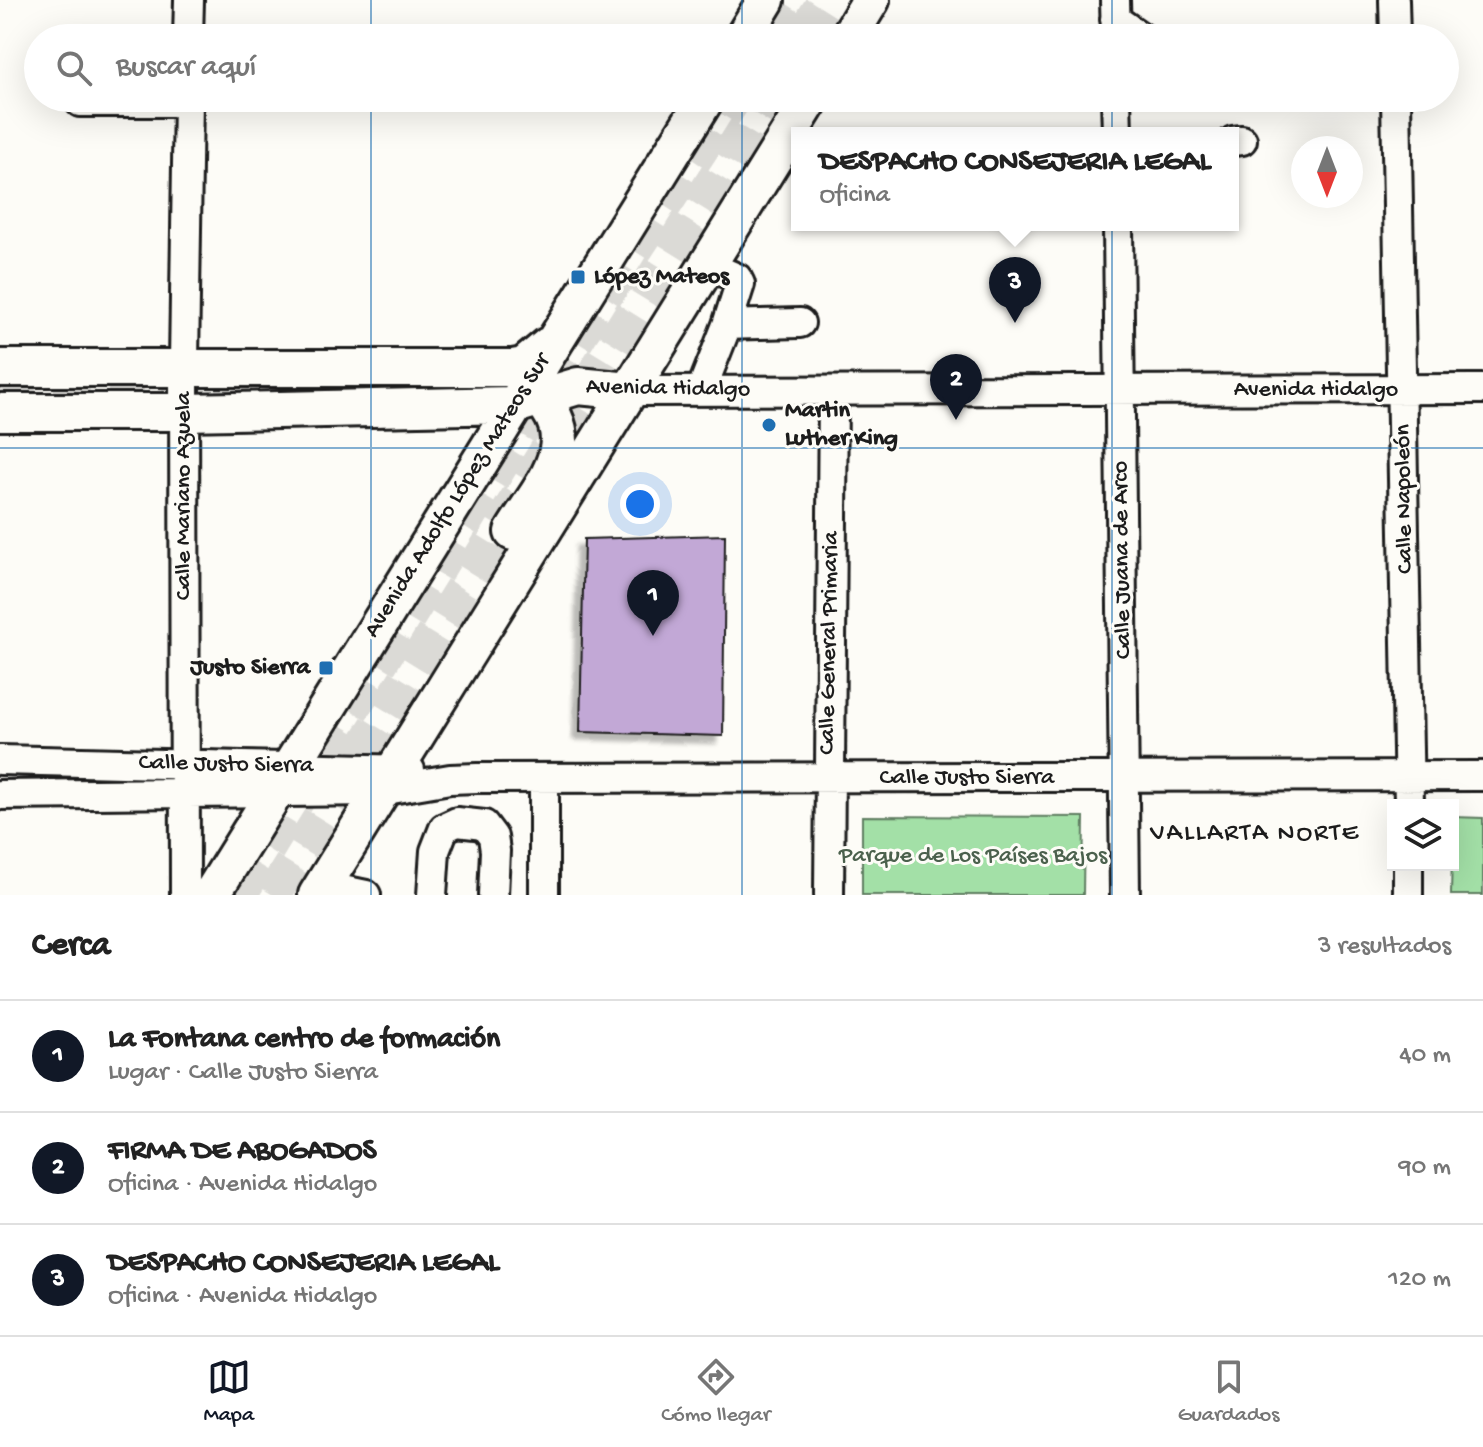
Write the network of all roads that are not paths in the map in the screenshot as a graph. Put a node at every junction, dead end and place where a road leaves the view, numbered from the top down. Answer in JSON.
{"nodes":[{"id":1,"x":189,"y":0,"type":"edge"},
{"id":2,"x":766,"y":0,"type":"edge"},
{"id":3,"x":871,"y":0,"type":"edge"},
{"id":4,"x":1394,"y":0,"type":"edge"},
{"id":5,"x":188,"y":24,"type":"edge"},
{"id":6,"x":751,"y":24,"type":"edge"},
{"id":7,"x":856,"y":24,"type":"edge"},
{"id":8,"x":1395,"y":24,"type":"edge"},
{"id":9,"x":188,"y":112,"type":"edge"},
{"id":10,"x":697,"y":112,"type":"edge"},
{"id":11,"x":1396,"y":112,"type":"edge"},
{"id":12,"x":791,"y":130,"type":"edge"},
{"id":13,"x":1118,"y":231,"type":"edge"},
{"id":14,"x":707,"y":265,"type":"junction"},
{"id":15,"x":800,"y":323,"type":"dead end"},
{"id":16,"x":727,"y":325,"type":"junction"},
{"id":17,"x":555,"y":340,"type":"junction"},
{"id":18,"x":0,"y":368,"type":"edge"},
{"id":19,"x":184,"y":368,"type":"junction"},
{"id":20,"x":1483,"y":389,"type":"edge"},
{"id":21,"x":1403,"y":390,"type":"junction"},
{"id":22,"x":630,"y":391,"type":"junction"},
{"id":23,"x":701,"y":391,"type":"junction"},
{"id":24,"x":1121,"y":391,"type":"junction"},
{"id":25,"x":833,"y":392,"type":"junction"},
{"id":26,"x":527,"y":400,"type":"junction"},
{"id":27,"x":0,"y":412,"type":"edge"},
{"id":28,"x":184,"y":412,"type":"junction"},
{"id":29,"x":478,"y":634,"type":"junction"},
{"id":30,"x":0,"y":760,"type":"edge"},
{"id":31,"x":186,"y":765,"type":"junction"},
{"id":32,"x":1410,"y":776,"type":"junction"},
{"id":33,"x":1483,"y":776,"type":"edge"},
{"id":34,"x":1126,"y":777,"type":"junction"},
{"id":35,"x":829,"y":778,"type":"junction"},
{"id":36,"x":283,"y":779,"type":"junction"},
{"id":37,"x":388,"y":779,"type":"junction"},
{"id":38,"x":463,"y":779,"type":"junction"},
{"id":39,"x":544,"y":779,"type":"junction"},
{"id":40,"x":186,"y":794,"type":"junction"},
{"id":41,"x":0,"y":795,"type":"edge"},
{"id":42,"x":1409,"y":799,"type":"edge"},
{"id":43,"x":473,"y":822,"type":"junction"},
{"id":44,"x":1408,"y":871,"type":"edge"},
{"id":45,"x":320,"y":890,"type":"edge"},
{"id":46,"x":185,"y":895,"type":"edge"},
{"id":47,"x":211,"y":895,"type":"edge"},
{"id":48,"x":366,"y":895,"type":"edge"},
{"id":49,"x":432,"y":895,"type":"edge"},
{"id":50,"x":493,"y":895,"type":"edge"},
{"id":51,"x":544,"y":895,"type":"edge"},
{"id":52,"x":829,"y":895,"type":"edge"},
{"id":53,"x":1125,"y":895,"type":"edge"},
{"id":54,"x":1408,"y":895,"type":"edge"}],
"edges":[{"from":1,"to":5,"type":"street"},
{"from":2,"to":6,"type":"main road"},
{"from":3,"to":7,"type":"main road"},
{"from":4,"to":8,"type":"street"},
{"from":9,"to":19,"type":"street","name":"Calle Mariano Azuela"},
{"from":10,"to":17,"type":"main road","name":"Avenida Adolfo López Mateos Sur"},
{"from":11,"to":21,"type":"street","name":"Calle Napoleón"},
{"from":12,"to":14,"type":"main road"},
{"from":13,"to":24,"type":"street","name":"Calle Juana de Arco"},
{"from":14,"to":16,"type":"street"},
{"from":14,"to":22,"type":"main road"},
{"from":15,"to":16,"type":"street"},
{"from":16,"to":23,"type":"street"},
{"from":17,"to":19,"type":"main road"},
{"from":17,"to":26,"type":"main road","name":"Avenida Adolfo López Mateos Sur"},
{"from":18,"to":19,"type":"main road"},
{"from":19,"to":28,"type":"street","name":"Calle Mariano Azuela"},
{"from":20,"to":21,"type":"street","name":"Avenida Hidalgo"},
{"from":21,"to":24,"type":"street","name":"Avenida Hidalgo"},
{"from":21,"to":32,"type":"street","name":"Calle Napoleón"},
{"from":22,"to":23,"type":"street","name":"Avenida Hidalgo"},
{"from":22,"to":26,"type":"main road","name":"Avenida Hidalgo"},
{"from":22,"to":29,"type":"main road"},
{"from":23,"to":25,"type":"street","name":"Avenida Hidalgo"},
{"from":24,"to":25,"type":"street","name":"Avenida Hidalgo"},
{"from":24,"to":34,"type":"street","name":"Calle Juana de Arco"},
{"from":25,"to":35,"type":"street","name":"Calle General Primaria"},
{"from":26,"to":28,"type":"main road","name":"Avenida Hidalgo"},
{"from":26,"to":29,"type":"main road"},
{"from":26,"to":36,"type":"main road","name":"Avenida Adolfo López Mateos Sur"},
{"from":27,"to":28,"type":"main road","name":"Avenida Hidalgo"},
{"from":28,"to":31,"type":"street","name":"Calle Mariano Azuela"},
{"from":29,"to":37,"type":"main road"},
{"from":30,"to":31,"type":"street","name":"Calle Justo Sierra"},
{"from":31,"to":36,"type":"street","name":"Calle Justo Sierra"},
{"from":31,"to":40,"type":"street","name":"Calle Mariano Azuela"},
{"from":32,"to":33,"type":"street","name":"Calle Justo Sierra"},
{"from":32,"to":34,"type":"street","name":"Calle Justo Sierra"},
{"from":32,"to":42,"type":"street","name":"Calle Napoleón"},
{"from":34,"to":35,"type":"street","name":"Calle Justo Sierra"},
{"from":34,"to":53,"type":"street","name":"Calle Juana de Arco"},
{"from":35,"to":39,"type":"street","name":"Calle Justo Sierra"},
{"from":35,"to":52,"type":"street","name":"Calle General Primaria"},
{"from":36,"to":37,"type":"street","name":"Calle Justo Sierra"},
{"from":36,"to":40,"type":"street","name":"Calle Justo Sierra"},
{"from":36,"to":47,"type":"main road","name":"Avenida Adolfo López Mateos Sur"},
{"from":37,"to":38,"type":"street","name":"Calle Justo Sierra"},
{"from":37,"to":45,"type":"main road"},
{"from":38,"to":39,"type":"street","name":"Calle Justo Sierra"},
{"from":38,"to":43,"type":"street"},
{"from":39,"to":51,"type":"street"},
{"from":40,"to":41,"type":"street","name":"Calle Justo Sierra"},
{"from":40,"to":46,"type":"street","name":"Calle Mariano Azuela"},
{"from":43,"to":49,"type":"street"},
{"from":43,"to":50,"type":"street"},
{"from":44,"to":54,"type":"street"},
{"from":45,"to":48,"type":"street"}]}
